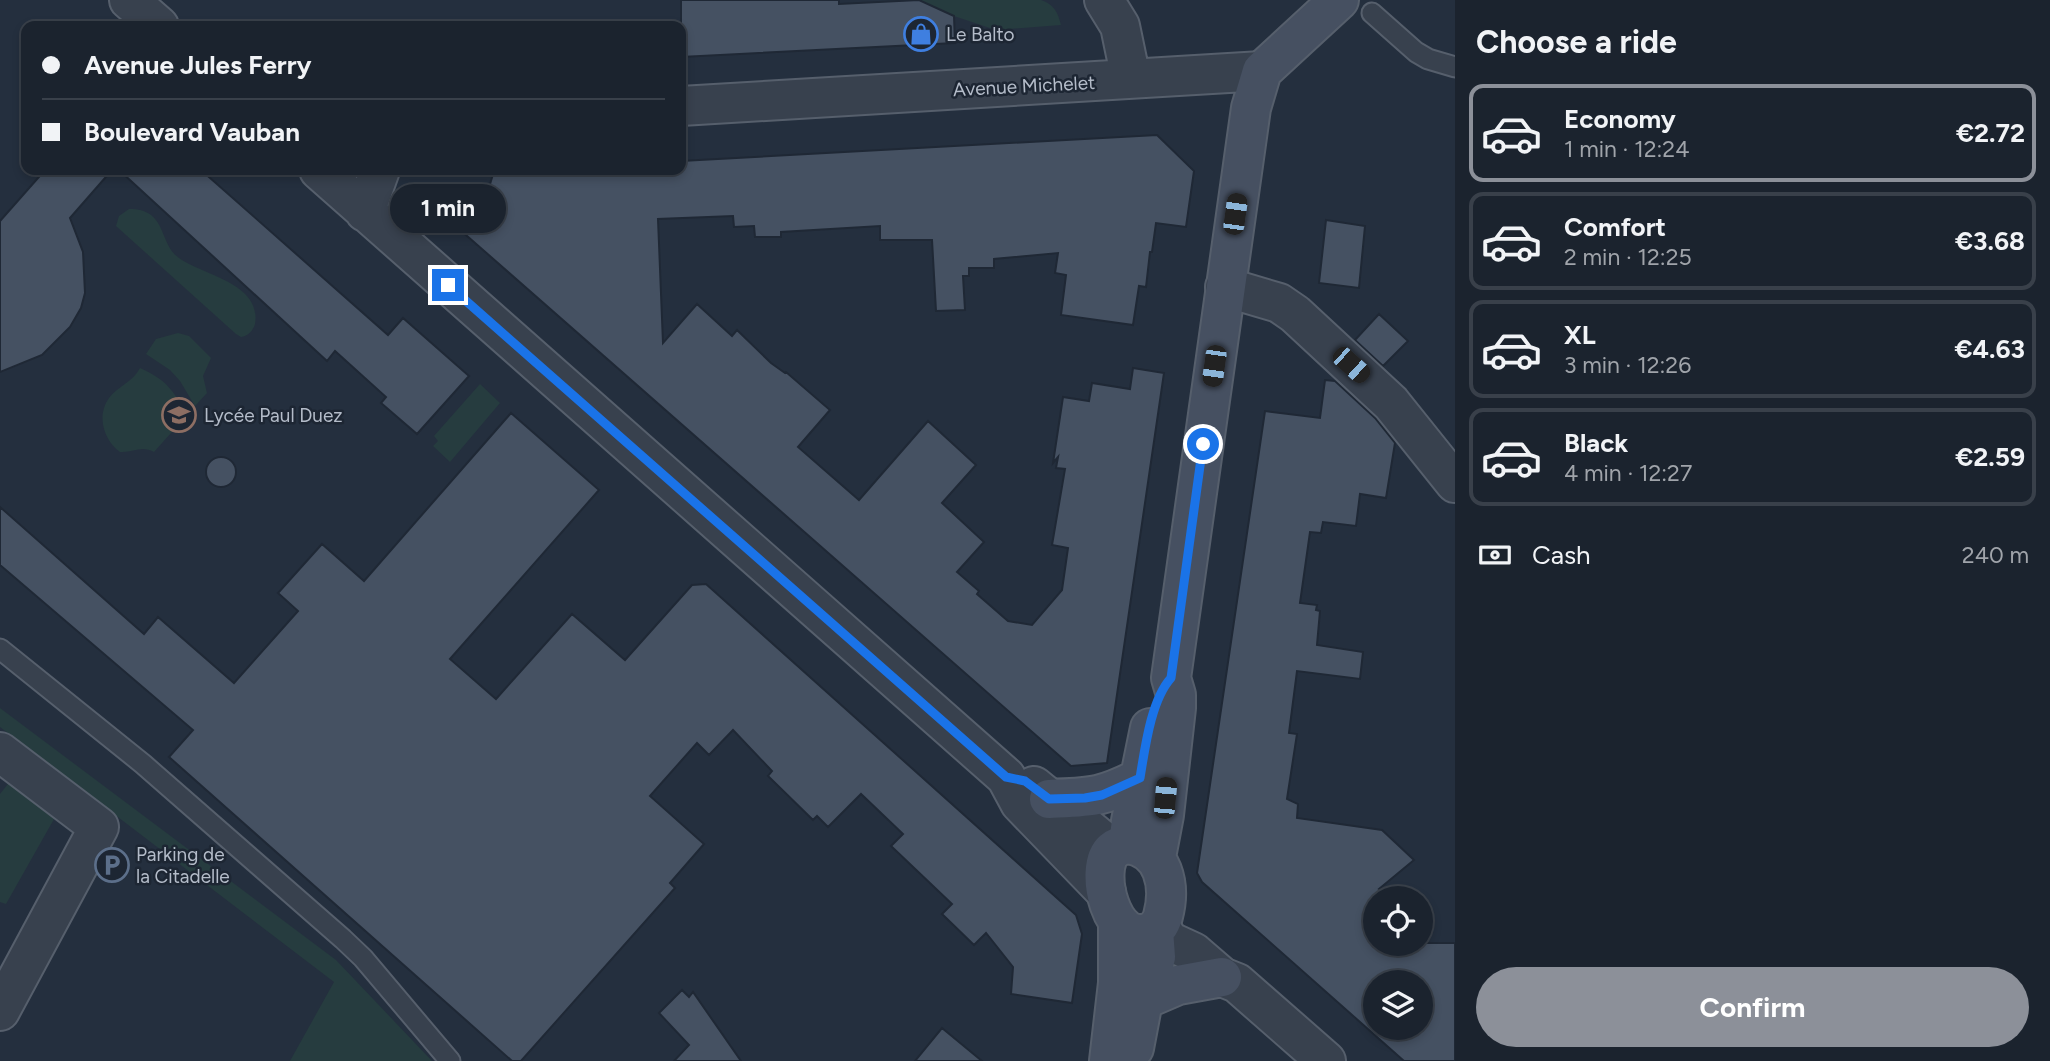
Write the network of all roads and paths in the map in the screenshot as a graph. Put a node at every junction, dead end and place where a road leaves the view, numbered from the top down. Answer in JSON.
{"nodes":[{"id":1,"x":129,"y":0,"type":"edge"},
{"id":2,"x":1104,"y":0,"type":"edge"},
{"id":3,"x":1356,"y":6,"type":"edge"},
{"id":4,"x":153,"y":21,"type":"edge"},
{"id":5,"x":1455,"y":67,"type":"edge"},
{"id":6,"x":1262,"y":71,"type":"junction"},
{"id":7,"x":1131,"y":79,"type":"junction"},
{"id":8,"x":686,"y":106,"type":"edge"},
{"id":9,"x":324,"y":175,"type":"edge"},
{"id":10,"x":378,"y":175,"type":"edge"},
{"id":11,"x":365,"y":212,"type":"junction"},
{"id":12,"x":1224,"y":288,"type":"junction"},
{"id":13,"x":1455,"y":483,"type":"edge"},
{"id":14,"x":0,"y":649,"type":"edge"},
{"id":15,"x":1171,"y":678,"type":"junction"},
{"id":16,"x":0,"y":752,"type":"edge"},
{"id":17,"x":1006,"y":777,"type":"junction"},
{"id":18,"x":1140,"y":778,"type":"junction"},
{"id":19,"x":1049,"y":799,"type":"junction"},
{"id":20,"x":1137,"y":889,"type":"junction"},
{"id":21,"x":1230,"y":980,"type":"junction"},
{"id":22,"x":1143,"y":1000,"type":"junction"},
{"id":23,"x":0,"y":1011,"type":"edge"},
{"id":24,"x":450,"y":1061,"type":"edge"},
{"id":25,"x":1110,"y":1061,"type":"edge"},
{"id":26,"x":1132,"y":1061,"type":"edge"},
{"id":27,"x":1326,"y":1061,"type":"edge"}],
"edges":[{"from":1,"to":4,"type":"street"},
{"from":2,"to":7,"type":"street"},
{"from":3,"to":5,"type":"lane"},
{"from":3,"to":6,"type":"main road"},
{"from":6,"to":7,"type":"street","name":"Avenue Michelet"},
{"from":6,"to":12,"type":"main road"},
{"from":7,"to":8,"type":"street","name":"Avenue Michelet"},
{"from":9,"to":11,"type":"street"},
{"from":10,"to":11,"type":"street"},
{"from":11,"to":17,"type":"street"},
{"from":12,"to":13,"type":"street"},
{"from":12,"to":15,"type":"main road"},
{"from":14,"to":24,"type":"lane"},
{"from":15,"to":18,"type":"main road"},
{"from":15,"to":20,"type":"main road"},
{"from":16,"to":23,"type":"street"},
{"from":17,"to":19,"type":"street"},
{"from":17,"to":20,"type":"street"},
{"from":18,"to":19,"type":"main road"},
{"from":18,"to":20,"type":"main road"},
{"from":19,"to":20,"type":"street"},
{"from":20,"to":21,"type":"street"},
{"from":20,"to":22,"type":"main road"},
{"from":20,"to":25,"type":"main road"},
{"from":21,"to":22,"type":"main road"},
{"from":21,"to":27,"type":"street"},
{"from":22,"to":26,"type":"main road"}]}
